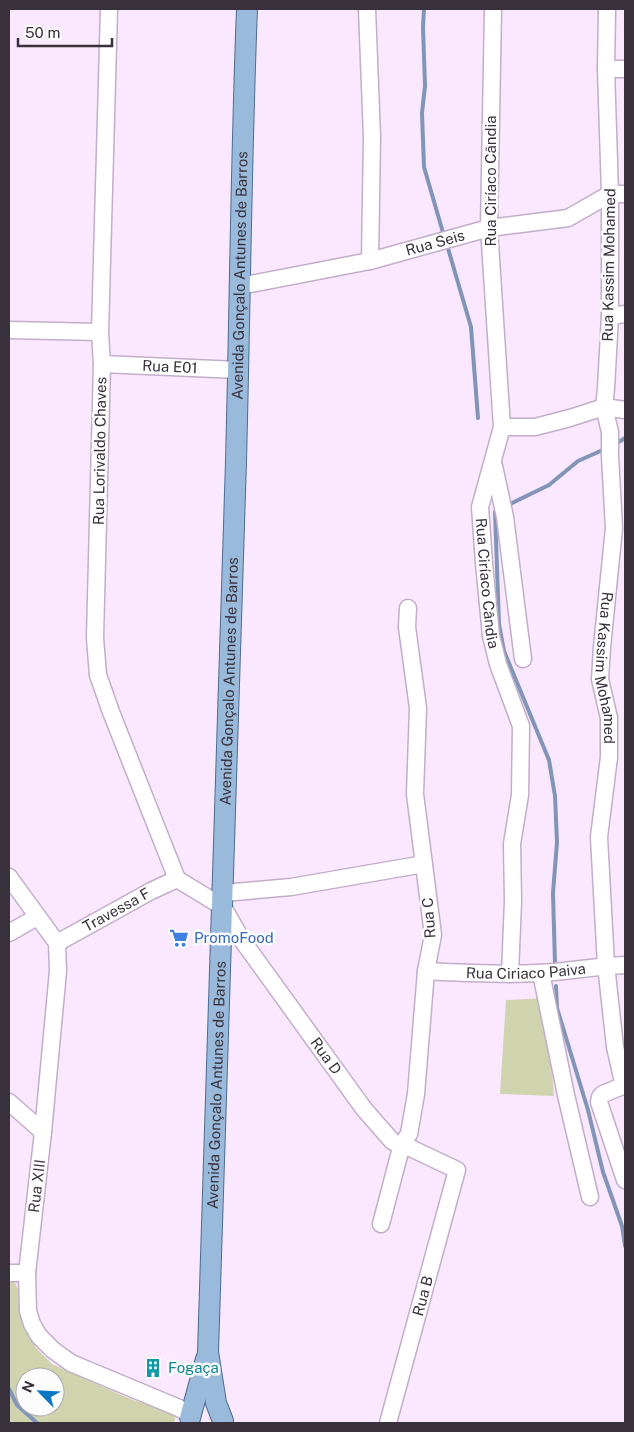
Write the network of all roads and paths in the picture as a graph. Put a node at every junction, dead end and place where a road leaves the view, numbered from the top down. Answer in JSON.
{"nodes":[{"id":1,"x":109,"y":9,"type":"edge"},
{"id":2,"x":247,"y":9,"type":"edge"},
{"id":3,"x":367,"y":9,"type":"edge"},
{"id":4,"x":492,"y":9,"type":"edge"},
{"id":5,"x":607,"y":9,"type":"edge"},
{"id":6,"x":606,"y":69,"type":"junction"},
{"id":7,"x":625,"y":69,"type":"edge"},
{"id":8,"x":618,"y":194,"type":"edge"},
{"id":9,"x":489,"y":228,"type":"junction"},
{"id":10,"x":370,"y":261,"type":"junction"},
{"id":11,"x":240,"y":286,"type":"junction"},
{"id":12,"x":618,"y":315,"type":"edge"},
{"id":13,"x":9,"y":330,"type":"edge"},
{"id":14,"x":100,"y":332,"type":"junction"},
{"id":15,"x":102,"y":364,"type":"junction"},
{"id":16,"x":238,"y":370,"type":"junction"},
{"id":17,"x":604,"y":407,"type":"junction"},
{"id":18,"x":625,"y":410,"type":"edge"},
{"id":19,"x":502,"y":427,"type":"junction"},
{"id":20,"x":494,"y":463,"type":"junction"},
{"id":21,"x":408,"y":608,"type":"dead end"},
{"id":22,"x":523,"y":659,"type":"dead end"},
{"id":23,"x":424,"y":864,"type":"junction"},
{"id":24,"x":9,"y":877,"type":"edge"},
{"id":25,"x":177,"y":879,"type":"junction"},
{"id":26,"x":223,"y":900,"type":"junction"},
{"id":27,"x":37,"y":916,"type":"junction"},
{"id":28,"x":9,"y":933,"type":"edge"},
{"id":29,"x":57,"y":944,"type":"junction"},
{"id":30,"x":625,"y":965,"type":"edge"},
{"id":31,"x":606,"y":966,"type":"junction"},
{"id":32,"x":426,"y":971,"type":"junction"},
{"id":33,"x":541,"y":973,"type":"junction"},
{"id":34,"x":510,"y":974,"type":"junction"},
{"id":35,"x":625,"y":1086,"type":"edge"},
{"id":36,"x":9,"y":1102,"type":"edge"},
{"id":37,"x":43,"y":1132,"type":"junction"},
{"id":38,"x":402,"y":1144,"type":"junction"},
{"id":39,"x":457,"y":1170,"type":"joint"},
{"id":40,"x":625,"y":1180,"type":"edge"},
{"id":41,"x":590,"y":1197,"type":"dead end"},
{"id":42,"x":382,"y":1224,"type":"dead end"},
{"id":43,"x":9,"y":1273,"type":"edge"},
{"id":44,"x":27,"y":1273,"type":"junction"},
{"id":45,"x":208,"y":1352,"type":"junction"},
{"id":46,"x":188,"y":1420,"type":"edge"},
{"id":47,"x":224,"y":1422,"type":"edge"},
{"id":48,"x":388,"y":1423,"type":"edge"}],
"edges":[{"from":1,"to":14,"type":"street","name":"Rua Lorivaldo Chaves"},
{"from":2,"to":11,"type":"main road","name":"Avenida Gonçalo Antunes de Barros"},
{"from":3,"to":10,"type":"street"},
{"from":4,"to":9,"type":"street","name":"Rua Ciríaco Cândia"},
{"from":5,"to":6,"type":"street","name":"Rua Kassim Mohamed"},
{"from":6,"to":7,"type":"street"},
{"from":6,"to":8,"type":"street","name":"Rua Kassim Mohamed"},
{"from":8,"to":9,"type":"street","name":"Rua Seis"},
{"from":8,"to":12,"type":"street","name":"Rua Kassim Mohamed"},
{"from":9,"to":10,"type":"street","name":"Rua Seis"},
{"from":9,"to":19,"type":"street","name":"Rua Ciríaco Cândia"},
{"from":10,"to":11,"type":"street","name":"Rua Seis"},
{"from":11,"to":16,"type":"main road","name":"Avenida Gonçalo Antunes de Barros"},
{"from":12,"to":17,"type":"street","name":"Rua Kassim Mohamed"},
{"from":13,"to":14,"type":"street"},
{"from":14,"to":15,"type":"street","name":"Rua Lorivaldo Chaves"},
{"from":15,"to":16,"type":"street","name":"Rua E01"},
{"from":15,"to":25,"type":"street","name":"Rua Lorivaldo Chaves"},
{"from":16,"to":26,"type":"main road","name":"Avenida Gonçalo Antunes de Barros"},
{"from":17,"to":18,"type":"street"},
{"from":17,"to":19,"type":"street"},
{"from":17,"to":31,"type":"street","name":"Rua Kassim Mohamed"},
{"from":19,"to":20,"type":"street","name":"Rua Ciríaco Cândia"},
{"from":20,"to":22,"type":"street"},
{"from":20,"to":34,"type":"street","name":"Rua Ciríaco Cândia"},
{"from":21,"to":23,"type":"street","name":"Rua C"},
{"from":23,"to":26,"type":"street"},
{"from":23,"to":32,"type":"street","name":"Rua C"},
{"from":24,"to":27,"type":"street"},
{"from":25,"to":26,"type":"street"},
{"from":25,"to":29,"type":"street","name":"Travessa F"},
{"from":26,"to":38,"type":"street","name":"Rua D"},
{"from":26,"to":45,"type":"main road","name":"Avenida Gonçalo Antunes de Barros"},
{"from":27,"to":28,"type":"street"},
{"from":27,"to":29,"type":"street"},
{"from":29,"to":37,"type":"street","name":"Rua XIII"},
{"from":30,"to":31,"type":"street","name":"Rua Ciriaco Paiva"},
{"from":31,"to":33,"type":"street","name":"Rua Ciriaco Paiva"},
{"from":31,"to":35,"type":"street","name":"Rua Kassim Mohamed"},
{"from":32,"to":34,"type":"street","name":"Rua Ciriaco Paiva"},
{"from":32,"to":38,"type":"street","name":"Rua C"},
{"from":33,"to":34,"type":"street","name":"Rua Ciriaco Paiva"},
{"from":33,"to":41,"type":"street"},
{"from":35,"to":40,"type":"street","name":"Rua Kassim Mohamed"},
{"from":36,"to":37,"type":"street"},
{"from":37,"to":44,"type":"street","name":"Rua XIII"},
{"from":38,"to":39,"type":"street","name":"Rua D"},
{"from":38,"to":42,"type":"street","name":"Rua C"},
{"from":39,"to":48,"type":"street","name":"Rua B"},
{"from":43,"to":44,"type":"street"},
{"from":44,"to":46,"type":"street","name":"Rua XIII"},
{"from":45,"to":46,"type":"main road","name":"Avenida Gonçalo Antunes de Barros"},
{"from":45,"to":47,"type":"main road","name":"Avenida Gonçalo Antunes de Barros"},
{"from":46,"to":47,"type":"main road","name":"Avenida Gonçalo Antunes de Barros"}]}
